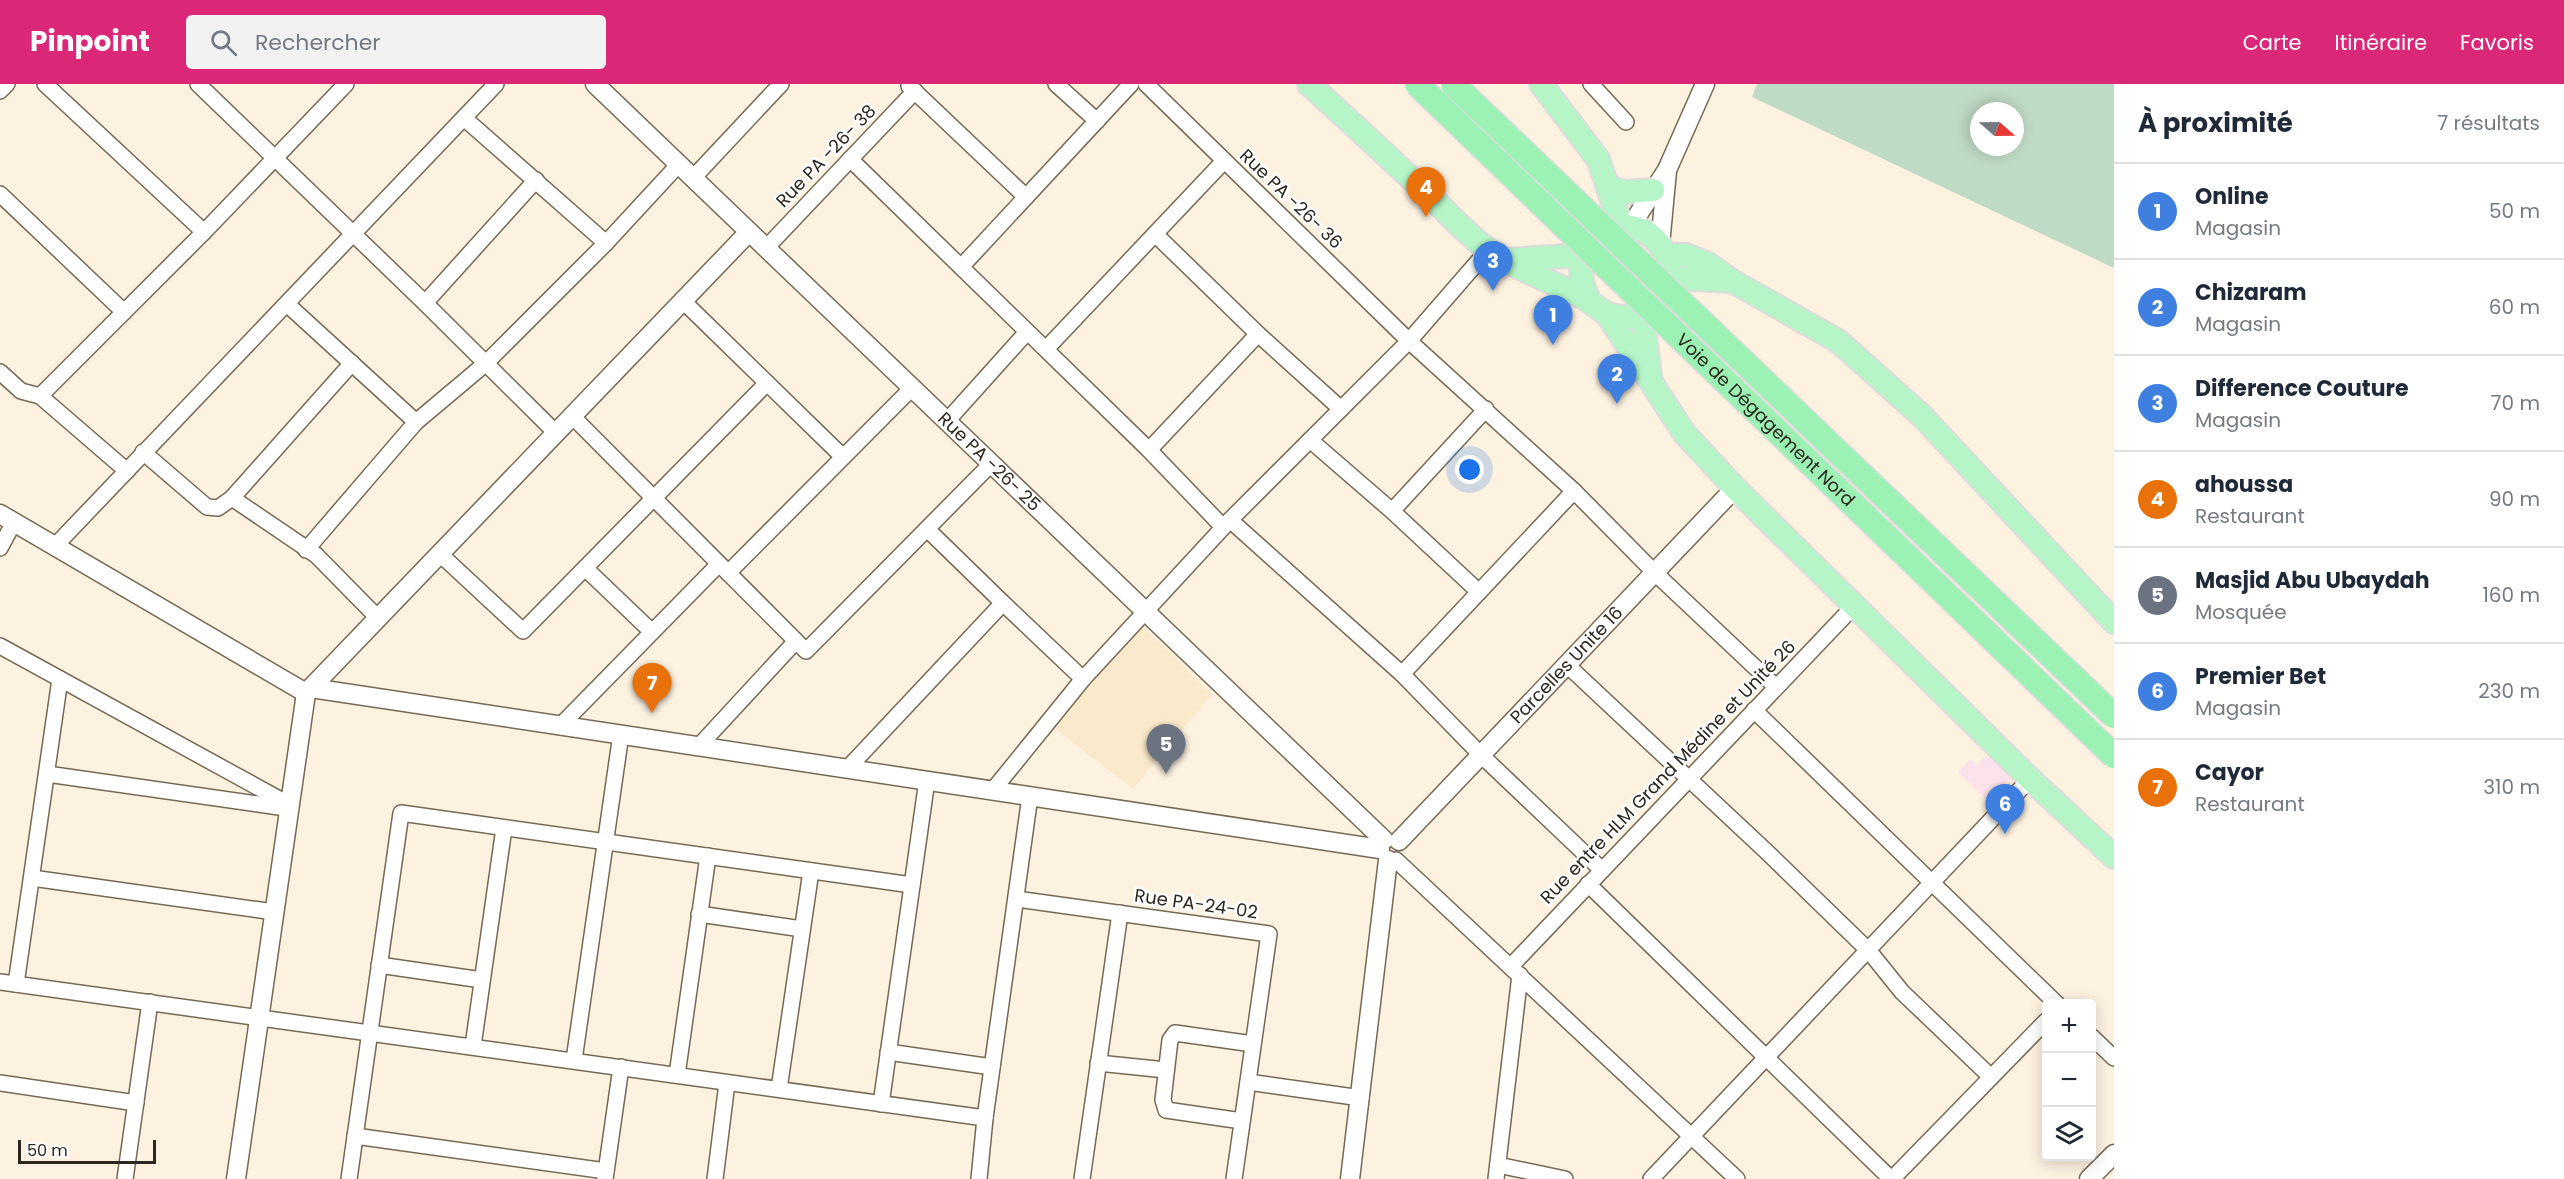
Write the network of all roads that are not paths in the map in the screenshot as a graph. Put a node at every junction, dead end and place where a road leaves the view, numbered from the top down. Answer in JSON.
{"nodes":[{"id":1,"x":7,"y":84,"type":"edge"},
{"id":2,"x":45,"y":84,"type":"edge"},
{"id":3,"x":198,"y":84,"type":"edge"},
{"id":4,"x":346,"y":84,"type":"edge"},
{"id":5,"x":496,"y":84,"type":"edge"},
{"id":6,"x":595,"y":84,"type":"edge"},
{"id":7,"x":1056,"y":84,"type":"edge"},
{"id":8,"x":1131,"y":84,"type":"edge"},
{"id":9,"x":1146,"y":84,"type":"edge"},
{"id":10,"x":1309,"y":84,"type":"edge"},
{"id":11,"x":1416,"y":84,"type":"edge"},
{"id":12,"x":1453,"y":84,"type":"edge"},
{"id":13,"x":1541,"y":84,"type":"edge"},
{"id":14,"x":1592,"y":84,"type":"edge"},
{"id":15,"x":1705,"y":84,"type":"edge"},
{"id":16,"x":777,"y":85,"type":"edge"},
{"id":17,"x":911,"y":88,"type":"edge"},
{"id":18,"x":0,"y":91,"type":"edge"},
{"id":19,"x":464,"y":118,"type":"junction"},
{"id":20,"x":1097,"y":121,"type":"junction"},
{"id":21,"x":1626,"y":122,"type":"dead end"},
{"id":22,"x":274,"y":158,"type":"junction"},
{"id":23,"x":850,"y":159,"type":"junction"},
{"id":24,"x":1598,"y":159,"type":"junction"},
{"id":25,"x":1224,"y":161,"type":"junction"},
{"id":26,"x":679,"y":164,"type":"junction"},
{"id":27,"x":1667,"y":170,"type":"junction"},
{"id":28,"x":693,"y":178,"type":"junction"},
{"id":29,"x":536,"y":180,"type":"junction"},
{"id":30,"x":1610,"y":188,"type":"junction"},
{"id":31,"x":1653,"y":190,"type":"junction"},
{"id":32,"x":0,"y":194,"type":"edge"},
{"id":33,"x":1026,"y":197,"type":"junction"},
{"id":34,"x":1626,"y":228,"type":"junction"},
{"id":35,"x":204,"y":232,"type":"junction"},
{"id":36,"x":749,"y":232,"type":"junction"},
{"id":37,"x":1155,"y":234,"type":"junction"},
{"id":38,"x":353,"y":235,"type":"junction"},
{"id":39,"x":1597,"y":236,"type":"junction"},
{"id":40,"x":606,"y":243,"type":"junction"},
{"id":41,"x":766,"y":248,"type":"junction"},
{"id":42,"x":1663,"y":250,"type":"junction"},
{"id":43,"x":1497,"y":255,"type":"junction"},
{"id":44,"x":1583,"y":255,"type":"junction"},
{"id":45,"x":961,"y":267,"type":"junction"},
{"id":46,"x":1669,"y":278,"type":"junction"},
{"id":47,"x":1732,"y":282,"type":"junction"},
{"id":48,"x":1589,"y":300,"type":"junction"},
{"id":49,"x":683,"y":301,"type":"junction"},
{"id":50,"x":425,"y":303,"type":"junction"},
{"id":51,"x":288,"y":305,"type":"junction"},
{"id":52,"x":124,"y":312,"type":"junction"},
{"id":53,"x":1607,"y":314,"type":"junction"},
{"id":54,"x":1642,"y":314,"type":"junction"},
{"id":55,"x":1027,"y":332,"type":"junction"},
{"id":56,"x":1258,"y":334,"type":"junction"},
{"id":57,"x":1408,"y":341,"type":"junction"},
{"id":58,"x":1046,"y":349,"type":"junction"},
{"id":59,"x":352,"y":363,"type":"junction"},
{"id":60,"x":485,"y":364,"type":"junction"},
{"id":61,"x":0,"y":372,"type":"edge"},
{"id":62,"x":766,"y":382,"type":"junction"},
{"id":63,"x":1651,"y":384,"type":"junction"},
{"id":64,"x":912,"y":388,"type":"junction"},
{"id":65,"x":40,"y":396,"type":"junction"},
{"id":66,"x":1341,"y":409,"type":"junction"},
{"id":67,"x":1486,"y":409,"type":"junction"},
{"id":68,"x":572,"y":416,"type":"junction"},
{"id":69,"x":947,"y":421,"type":"junction"},
{"id":70,"x":416,"y":422,"type":"junction"},
{"id":71,"x":556,"y":433,"type":"junction"},
{"id":72,"x":1310,"y":440,"type":"junction"},
{"id":73,"x":1149,"y":450,"type":"junction"},
{"id":74,"x":144,"y":452,"type":"junction"},
{"id":75,"x":843,"y":457,"type":"junction"},
{"id":76,"x":991,"y":464,"type":"junction"},
{"id":77,"x":127,"y":471,"type":"junction"},
{"id":78,"x":1735,"y":488,"type":"junction"},
{"id":79,"x":1574,"y":491,"type":"junction"},
{"id":80,"x":232,"y":498,"type":"junction"},
{"id":81,"x":653,"y":498,"type":"junction"},
{"id":82,"x":1392,"y":511,"type":"junction"},
{"id":83,"x":7,"y":518,"type":"edge"},
{"id":84,"x":1226,"y":524,"type":"junction"},
{"id":85,"x":927,"y":529,"type":"junction"},
{"id":86,"x":55,"y":546,"type":"junction"},
{"id":87,"x":0,"y":548,"type":"edge"},
{"id":88,"x":306,"y":550,"type":"junction"},
{"id":89,"x":440,"y":554,"type":"junction"},
{"id":90,"x":585,"y":568,"type":"junction"},
{"id":91,"x":724,"y":568,"type":"junction"},
{"id":92,"x":1654,"y":572,"type":"junction"},
{"id":93,"x":1479,"y":592,"type":"junction"},
{"id":94,"x":1003,"y":603,"type":"junction"},
{"id":95,"x":1854,"y":606,"type":"junction"},
{"id":96,"x":1145,"y":611,"type":"junction"},
{"id":97,"x":378,"y":618,"type":"junction"},
{"id":98,"x":2114,"y":622,"type":"edge"},
{"id":99,"x":652,"y":632,"type":"junction"},
{"id":100,"x":796,"y":641,"type":"junction"},
{"id":101,"x":0,"y":646,"type":"edge"},
{"id":102,"x":1567,"y":665,"type":"junction"},
{"id":103,"x":1401,"y":674,"type":"junction"},
{"id":104,"x":60,"y":679,"type":"junction"},
{"id":105,"x":1083,"y":679,"type":"junction"},
{"id":106,"x":1776,"y":687,"type":"junction"},
{"id":107,"x":308,"y":690,"type":"junction"},
{"id":108,"x":1754,"y":710,"type":"junction"},
{"id":109,"x":2114,"y":716,"type":"edge"},
{"id":110,"x":561,"y":725,"type":"junction"},
{"id":111,"x":621,"y":734,"type":"junction"},
{"id":112,"x":699,"y":746,"type":"junction"},
{"id":113,"x":1480,"y":755,"type":"junction"},
{"id":114,"x":2114,"y":756,"type":"edge"},
{"id":115,"x":848,"y":768,"type":"junction"},
{"id":116,"x":47,"y":774,"type":"junction"},
{"id":117,"x":1689,"y":779,"type":"junction"},
{"id":118,"x":2030,"y":779,"type":"junction"},
{"id":119,"x":927,"y":780,"type":"junction"},
{"id":120,"x":993,"y":790,"type":"junction"},
{"id":121,"x":1030,"y":796,"type":"junction"},
{"id":122,"x":290,"y":807,"type":"junction"},
{"id":123,"x":504,"y":828,"type":"junction"},
{"id":124,"x":605,"y":842,"type":"junction"},
{"id":125,"x":1389,"y":850,"type":"junction"},
{"id":126,"x":708,"y":856,"type":"junction"},
{"id":127,"x":2114,"y":857,"type":"edge"},
{"id":128,"x":1602,"y":870,"type":"junction"},
{"id":129,"x":811,"y":871,"type":"junction"},
{"id":130,"x":32,"y":878,"type":"junction"},
{"id":131,"x":1933,"y":882,"type":"junction"},
{"id":132,"x":1588,"y":884,"type":"junction"},
{"id":133,"x":912,"y":885,"type":"junction"},
{"id":134,"x":1016,"y":899,"type":"junction"},
{"id":135,"x":274,"y":912,"type":"junction"},
{"id":136,"x":1120,"y":913,"type":"junction"},
{"id":137,"x":699,"y":914,"type":"junction"},
{"id":138,"x":802,"y":929,"type":"junction"},
{"id":139,"x":1869,"y":951,"type":"junction"},
{"id":140,"x":379,"y":965,"type":"junction"},
{"id":141,"x":1515,"y":970,"type":"junction"},
{"id":142,"x":482,"y":980,"type":"junction"},
{"id":143,"x":0,"y":982,"type":"edge"},
{"id":144,"x":16,"y":984,"type":"junction"},
{"id":145,"x":2052,"y":999,"type":"edge"},
{"id":146,"x":150,"y":1002,"type":"junction"},
{"id":147,"x":260,"y":1016,"type":"junction"},
{"id":148,"x":2042,"y":1025,"type":"edge"},
{"id":149,"x":370,"y":1032,"type":"junction"},
{"id":150,"x":2096,"y":1041,"type":"edge"},
{"id":151,"x":1253,"y":1044,"type":"junction"},
{"id":152,"x":473,"y":1046,"type":"junction"},
{"id":153,"x":888,"y":1052,"type":"junction"},
{"id":154,"x":1768,"y":1057,"type":"junction"},
{"id":155,"x":2114,"y":1058,"type":"edge"},
{"id":156,"x":574,"y":1060,"type":"junction"},
{"id":157,"x":1098,"y":1063,"type":"junction"},
{"id":158,"x":621,"y":1067,"type":"junction"},
{"id":159,"x":992,"y":1067,"type":"junction"},
{"id":160,"x":1166,"y":1070,"type":"junction"},
{"id":161,"x":676,"y":1075,"type":"junction"},
{"id":162,"x":1991,"y":1077,"type":"junction"},
{"id":163,"x":1248,"y":1082,"type":"junction"},
{"id":164,"x":0,"y":1083,"type":"edge"},
{"id":165,"x":727,"y":1083,"type":"junction"},
{"id":166,"x":779,"y":1089,"type":"junction"},
{"id":167,"x":1361,"y":1098,"type":"junction"},
{"id":168,"x":136,"y":1102,"type":"junction"},
{"id":169,"x":881,"y":1104,"type":"junction"},
{"id":170,"x":985,"y":1118,"type":"junction"},
{"id":171,"x":1242,"y":1121,"type":"junction"},
{"id":172,"x":355,"y":1136,"type":"junction"},
{"id":173,"x":1693,"y":1137,"type":"junction"},
{"id":174,"x":2114,"y":1154,"type":"edge"},
{"id":175,"x":557,"y":1172,"type":"edge"},
{"id":176,"x":1497,"y":1172,"type":"edge"},
{"id":177,"x":606,"y":1175,"type":"edge"},
{"id":178,"x":125,"y":1179,"type":"edge"},
{"id":179,"x":236,"y":1179,"type":"edge"},
{"id":180,"x":349,"y":1179,"type":"edge"},
{"id":181,"x":715,"y":1179,"type":"edge"},
{"id":182,"x":979,"y":1179,"type":"edge"},
{"id":183,"x":1082,"y":1179,"type":"edge"},
{"id":184,"x":1234,"y":1179,"type":"edge"},
{"id":185,"x":1350,"y":1179,"type":"edge"},
{"id":186,"x":1565,"y":1179,"type":"edge"},
{"id":187,"x":1651,"y":1179,"type":"edge"},
{"id":188,"x":1737,"y":1179,"type":"edge"},
{"id":189,"x":1892,"y":1179,"type":"edge"},
{"id":190,"x":2089,"y":1179,"type":"edge"}],
"edges":[{"from":1,"to":18,"type":"street"},
{"from":2,"to":35,"type":"street"},
{"from":3,"to":22,"type":"street"},
{"from":4,"to":22,"type":"street"},
{"from":5,"to":19,"type":"street"},
{"from":6,"to":26,"type":"street","name":"Rue PA -26- 25"},
{"from":7,"to":20,"type":"street"},
{"from":8,"to":20,"type":"street"},
{"from":9,"to":25,"type":"street","name":"Rue PA -26- 36"},
{"from":10,"to":43,"type":"main road"},
{"from":11,"to":114,"type":"highway","name":"Voie de Dégagement Nord","bridge":true},
{"from":12,"to":109,"type":"highway","name":"Voie de Dégagement Nord","bridge":true},
{"from":13,"to":24,"type":"main road"},
{"from":14,"to":21,"type":"street"},
{"from":15,"to":27,"type":"street"},
{"from":16,"to":28,"type":"street"},
{"from":17,"to":23,"type":"street","name":"Rue PA -26- 38"},
{"from":17,"to":33,"type":"street"},
{"from":19,"to":29,"type":"street"},
{"from":19,"to":38,"type":"street"},
{"from":20,"to":33,"type":"street"},
{"from":22,"to":35,"type":"street"},
{"from":22,"to":38,"type":"street"},
{"from":23,"to":41,"type":"street","name":"Rue PA -26- 38"},
{"from":23,"to":45,"type":"street"},
{"from":24,"to":30,"type":"main road"},
{"from":24,"to":39,"type":"main road"},
{"from":25,"to":37,"type":"street"},
{"from":25,"to":57,"type":"street","name":"Rue PA -26- 36"},
{"from":26,"to":28,"type":"street","name":"Rue PA -26- 25"},
{"from":26,"to":40,"type":"street"},
{"from":27,"to":31,"type":"street"},
{"from":27,"to":42,"type":"street"},
{"from":28,"to":36,"type":"street","name":"Rue PA -26- 25"},
{"from":29,"to":40,"type":"street"},
{"from":29,"to":50,"type":"street"},
{"from":30,"to":31,"type":"main road"},
{"from":30,"to":34,"type":"main road"},
{"from":31,"to":34,"type":"street"},
{"from":32,"to":52,"type":"street"},
{"from":33,"to":45,"type":"street"},
{"from":34,"to":39,"type":"main road"},
{"from":34,"to":42,"type":"main road"},
{"from":35,"to":52,"type":"street"},
{"from":36,"to":41,"type":"street","name":"Rue PA -26- 25"},
{"from":36,"to":49,"type":"street"},
{"from":37,"to":56,"type":"street"},
{"from":37,"to":58,"type":"street"},
{"from":38,"to":50,"type":"street"},
{"from":38,"to":51,"type":"street"},
{"from":39,"to":44,"type":"main road"},
{"from":40,"to":60,"type":"street"},
{"from":41,"to":64,"type":"street","name":"Rue PA -26- 25"},
{"from":42,"to":46,"type":"main road"},
{"from":42,"to":47,"type":"main road"},
{"from":43,"to":44,"type":"main road"},
{"from":43,"to":48,"type":"main road"},
{"from":43,"to":57,"type":"street"},
{"from":44,"to":48,"type":"main road"},
{"from":45,"to":55,"type":"street"},
{"from":46,"to":47,"type":"main road"},
{"from":46,"to":54,"type":"main road"},
{"from":47,"to":98,"type":"main road"},
{"from":48,"to":53,"type":"main road"},
{"from":49,"to":62,"type":"street"},
{"from":49,"to":68,"type":"street"},
{"from":50,"to":60,"type":"street"},
{"from":51,"to":59,"type":"street"},
{"from":51,"to":74,"type":"street"},
{"from":52,"to":65,"type":"street"},
{"from":53,"to":54,"type":"main road"},
{"from":53,"to":63,"type":"main road"},
{"from":54,"to":63,"type":"main road"},
{"from":55,"to":58,"type":"street"},
{"from":55,"to":69,"type":"street"},
{"from":56,"to":66,"type":"street"},
{"from":56,"to":73,"type":"street"},
{"from":57,"to":66,"type":"street"},
{"from":57,"to":67,"type":"street","name":"Rue PA -26- 36"},
{"from":58,"to":73,"type":"street"},
{"from":59,"to":70,"type":"street"},
{"from":59,"to":80,"type":"street"},
{"from":60,"to":70,"type":"street"},
{"from":60,"to":71,"type":"street"},
{"from":61,"to":65,"type":"street"},
{"from":62,"to":75,"type":"street"},
{"from":62,"to":81,"type":"street"},
{"from":63,"to":78,"type":"main road"},
{"from":64,"to":69,"type":"street","name":"Rue PA -26- 25"},
{"from":64,"to":75,"type":"street"},
{"from":65,"to":77,"type":"street"},
{"from":66,"to":72,"type":"street"},
{"from":67,"to":79,"type":"street","name":"Rue PA -26- 36"},
{"from":67,"to":82,"type":"street"},
{"from":68,"to":71,"type":"street"},
{"from":68,"to":81,"type":"street"},
{"from":69,"to":76,"type":"street","name":"Rue PA -26- 25"},
{"from":70,"to":88,"type":"street"},
{"from":71,"to":89,"type":"street"},
{"from":72,"to":82,"type":"street"},
{"from":72,"to":84,"type":"street"},
{"from":73,"to":84,"type":"street"},
{"from":74,"to":77,"type":"street"},
{"from":74,"to":80,"type":"street"},
{"from":75,"to":91,"type":"street"},
{"from":76,"to":85,"type":"street"},
{"from":76,"to":96,"type":"street","name":"Rue PA -26- 25"},
{"from":77,"to":86,"type":"street"},
{"from":78,"to":92,"type":"street","name":"Parcelles Unite 16"},
{"from":78,"to":95,"type":"main road"},
{"from":79,"to":92,"type":"street","name":"Rue PA -26- 36"},
{"from":79,"to":93,"type":"street"},
{"from":80,"to":88,"type":"street"},
{"from":81,"to":90,"type":"street"},
{"from":81,"to":91,"type":"street"},
{"from":82,"to":93,"type":"street"},
{"from":83,"to":86,"type":"street"},
{"from":83,"to":87,"type":"street"},
{"from":84,"to":96,"type":"street"},
{"from":84,"to":103,"type":"street"},
{"from":85,"to":94,"type":"street"},
{"from":85,"to":100,"type":"street"},
{"from":86,"to":107,"type":"street"},
{"from":88,"to":97,"type":"street"},
{"from":89,"to":90,"type":"street"},
{"from":89,"to":97,"type":"street"},
{"from":90,"to":99,"type":"street"},
{"from":91,"to":99,"type":"street"},
{"from":91,"to":100,"type":"street"},
{"from":92,"to":102,"type":"street","name":"Parcelles Unite 16"},
{"from":92,"to":106,"type":"street","name":"Rue PA -26- 36"},
{"from":93,"to":103,"type":"street"},
{"from":94,"to":105,"type":"street"},
{"from":94,"to":115,"type":"street"},
{"from":95,"to":106,"type":"street","name":"Rue entre HLM Grand Médine et Unité 26"},
{"from":95,"to":118,"type":"main road"},
{"from":96,"to":105,"type":"street"},
{"from":96,"to":125,"type":"street","name":"Rue PA -26- 25"},
{"from":97,"to":107,"type":"street"},
{"from":99,"to":110,"type":"street"},
{"from":100,"to":112,"type":"street"},
{"from":101,"to":104,"type":"street"},
{"from":102,"to":113,"type":"street","name":"Parcelles Unite 16"},
{"from":102,"to":117,"type":"street"},
{"from":103,"to":113,"type":"street"},
{"from":104,"to":116,"type":"street"},
{"from":104,"to":122,"type":"street"},
{"from":105,"to":120,"type":"street"},
{"from":106,"to":108,"type":"street","name":"Rue entre HLM Grand Médine et Unité 26"},
{"from":107,"to":110,"type":"street"},
{"from":107,"to":122,"type":"street"},
{"from":108,"to":117,"type":"street","name":"Rue entre HLM Grand Médine et Unité 26"},
{"from":108,"to":131,"type":"street"},
{"from":110,"to":111,"type":"street"},
{"from":111,"to":112,"type":"street"},
{"from":111,"to":124,"type":"street"},
{"from":112,"to":115,"type":"street"},
{"from":113,"to":125,"type":"street","name":"Parcelles Unite 16"},
{"from":113,"to":128,"type":"street"},
{"from":115,"to":119,"type":"street"},
{"from":116,"to":122,"type":"street"},
{"from":116,"to":130,"type":"street"},
{"from":117,"to":128,"type":"street","name":"Rue entre HLM Grand Médine et Unité 26"},
{"from":117,"to":139,"type":"street"},
{"from":118,"to":127,"type":"main road"},
{"from":118,"to":131,"type":"street"},
{"from":119,"to":120,"type":"street"},
{"from":119,"to":133,"type":"street"},
{"from":120,"to":121,"type":"street"},
{"from":121,"to":125,"type":"street"},
{"from":121,"to":134,"type":"street"},
{"from":122,"to":135,"type":"street"},
{"from":123,"to":124,"type":"street"},
{"from":123,"to":140,"type":"street"},
{"from":123,"to":142,"type":"street"},
{"from":124,"to":126,"type":"street"},
{"from":124,"to":156,"type":"street"},
{"from":125,"to":141,"type":"street"},
{"from":125,"to":167,"type":"street"},
{"from":126,"to":129,"type":"street"},
{"from":126,"to":137,"type":"street"},
{"from":128,"to":132,"type":"street","name":"Rue entre HLM Grand Médine et Unité 26"},
{"from":129,"to":133,"type":"street"},
{"from":129,"to":138,"type":"street"},
{"from":130,"to":135,"type":"street"},
{"from":130,"to":144,"type":"street"},
{"from":131,"to":139,"type":"street"},
{"from":131,"to":145,"type":"street"},
{"from":132,"to":141,"type":"street","name":"Rue entre HLM Grand Médine et Unité 26"},
{"from":132,"to":154,"type":"street"},
{"from":133,"to":153,"type":"street"},
{"from":134,"to":136,"type":"street","name":"Rue PA-24-02"},
{"from":134,"to":159,"type":"street"},
{"from":135,"to":147,"type":"street"},
{"from":136,"to":151,"type":"street","name":"Rue PA-24-02"},
{"from":136,"to":157,"type":"street"},
{"from":137,"to":138,"type":"street"},
{"from":137,"to":161,"type":"street"},
{"from":138,"to":166,"type":"street"},
{"from":139,"to":154,"type":"street"},
{"from":139,"to":162,"type":"street"},
{"from":140,"to":142,"type":"street"},
{"from":140,"to":149,"type":"street"},
{"from":141,"to":173,"type":"street"},
{"from":141,"to":176,"type":"street"},
{"from":142,"to":152,"type":"street"},
{"from":143,"to":144,"type":"street"},
{"from":144,"to":146,"type":"street"},
{"from":146,"to":147,"type":"street"},
{"from":146,"to":168,"type":"street"},
{"from":147,"to":149,"type":"street"},
{"from":147,"to":179,"type":"street"},
{"from":148,"to":162,"type":"street"},
{"from":149,"to":152,"type":"street"},
{"from":149,"to":172,"type":"street"},
{"from":150,"to":155,"type":"street"},
{"from":151,"to":160,"type":"street"},
{"from":151,"to":163,"type":"street","name":"Rue PA-24-02"},
{"from":152,"to":156,"type":"street"},
{"from":153,"to":159,"type":"street"},
{"from":153,"to":169,"type":"street"},
{"from":154,"to":173,"type":"street"},
{"from":154,"to":189,"type":"street"},
{"from":156,"to":158,"type":"street"},
{"from":157,"to":160,"type":"street"},
{"from":157,"to":183,"type":"street"},
{"from":158,"to":161,"type":"street"},
{"from":158,"to":177,"type":"street"},
{"from":159,"to":170,"type":"street"},
{"from":160,"to":171,"type":"street"},
{"from":161,"to":165,"type":"street"},
{"from":162,"to":189,"type":"street"},
{"from":163,"to":167,"type":"street"},
{"from":163,"to":171,"type":"street","name":"Rue PA-24-02"},
{"from":164,"to":168,"type":"street"},
{"from":165,"to":166,"type":"street"},
{"from":165,"to":181,"type":"street"},
{"from":166,"to":169,"type":"street"},
{"from":167,"to":185,"type":"street"},
{"from":168,"to":178,"type":"street"},
{"from":169,"to":170,"type":"street"},
{"from":170,"to":182,"type":"street"},
{"from":171,"to":184,"type":"street","name":"Rue PA-24-02"},
{"from":172,"to":175,"type":"street"},
{"from":172,"to":180,"type":"street"},
{"from":173,"to":187,"type":"street"},
{"from":173,"to":188,"type":"street"},
{"from":174,"to":190,"type":"street"},
{"from":175,"to":177,"type":"street"},
{"from":176,"to":186,"type":"street"}]}
